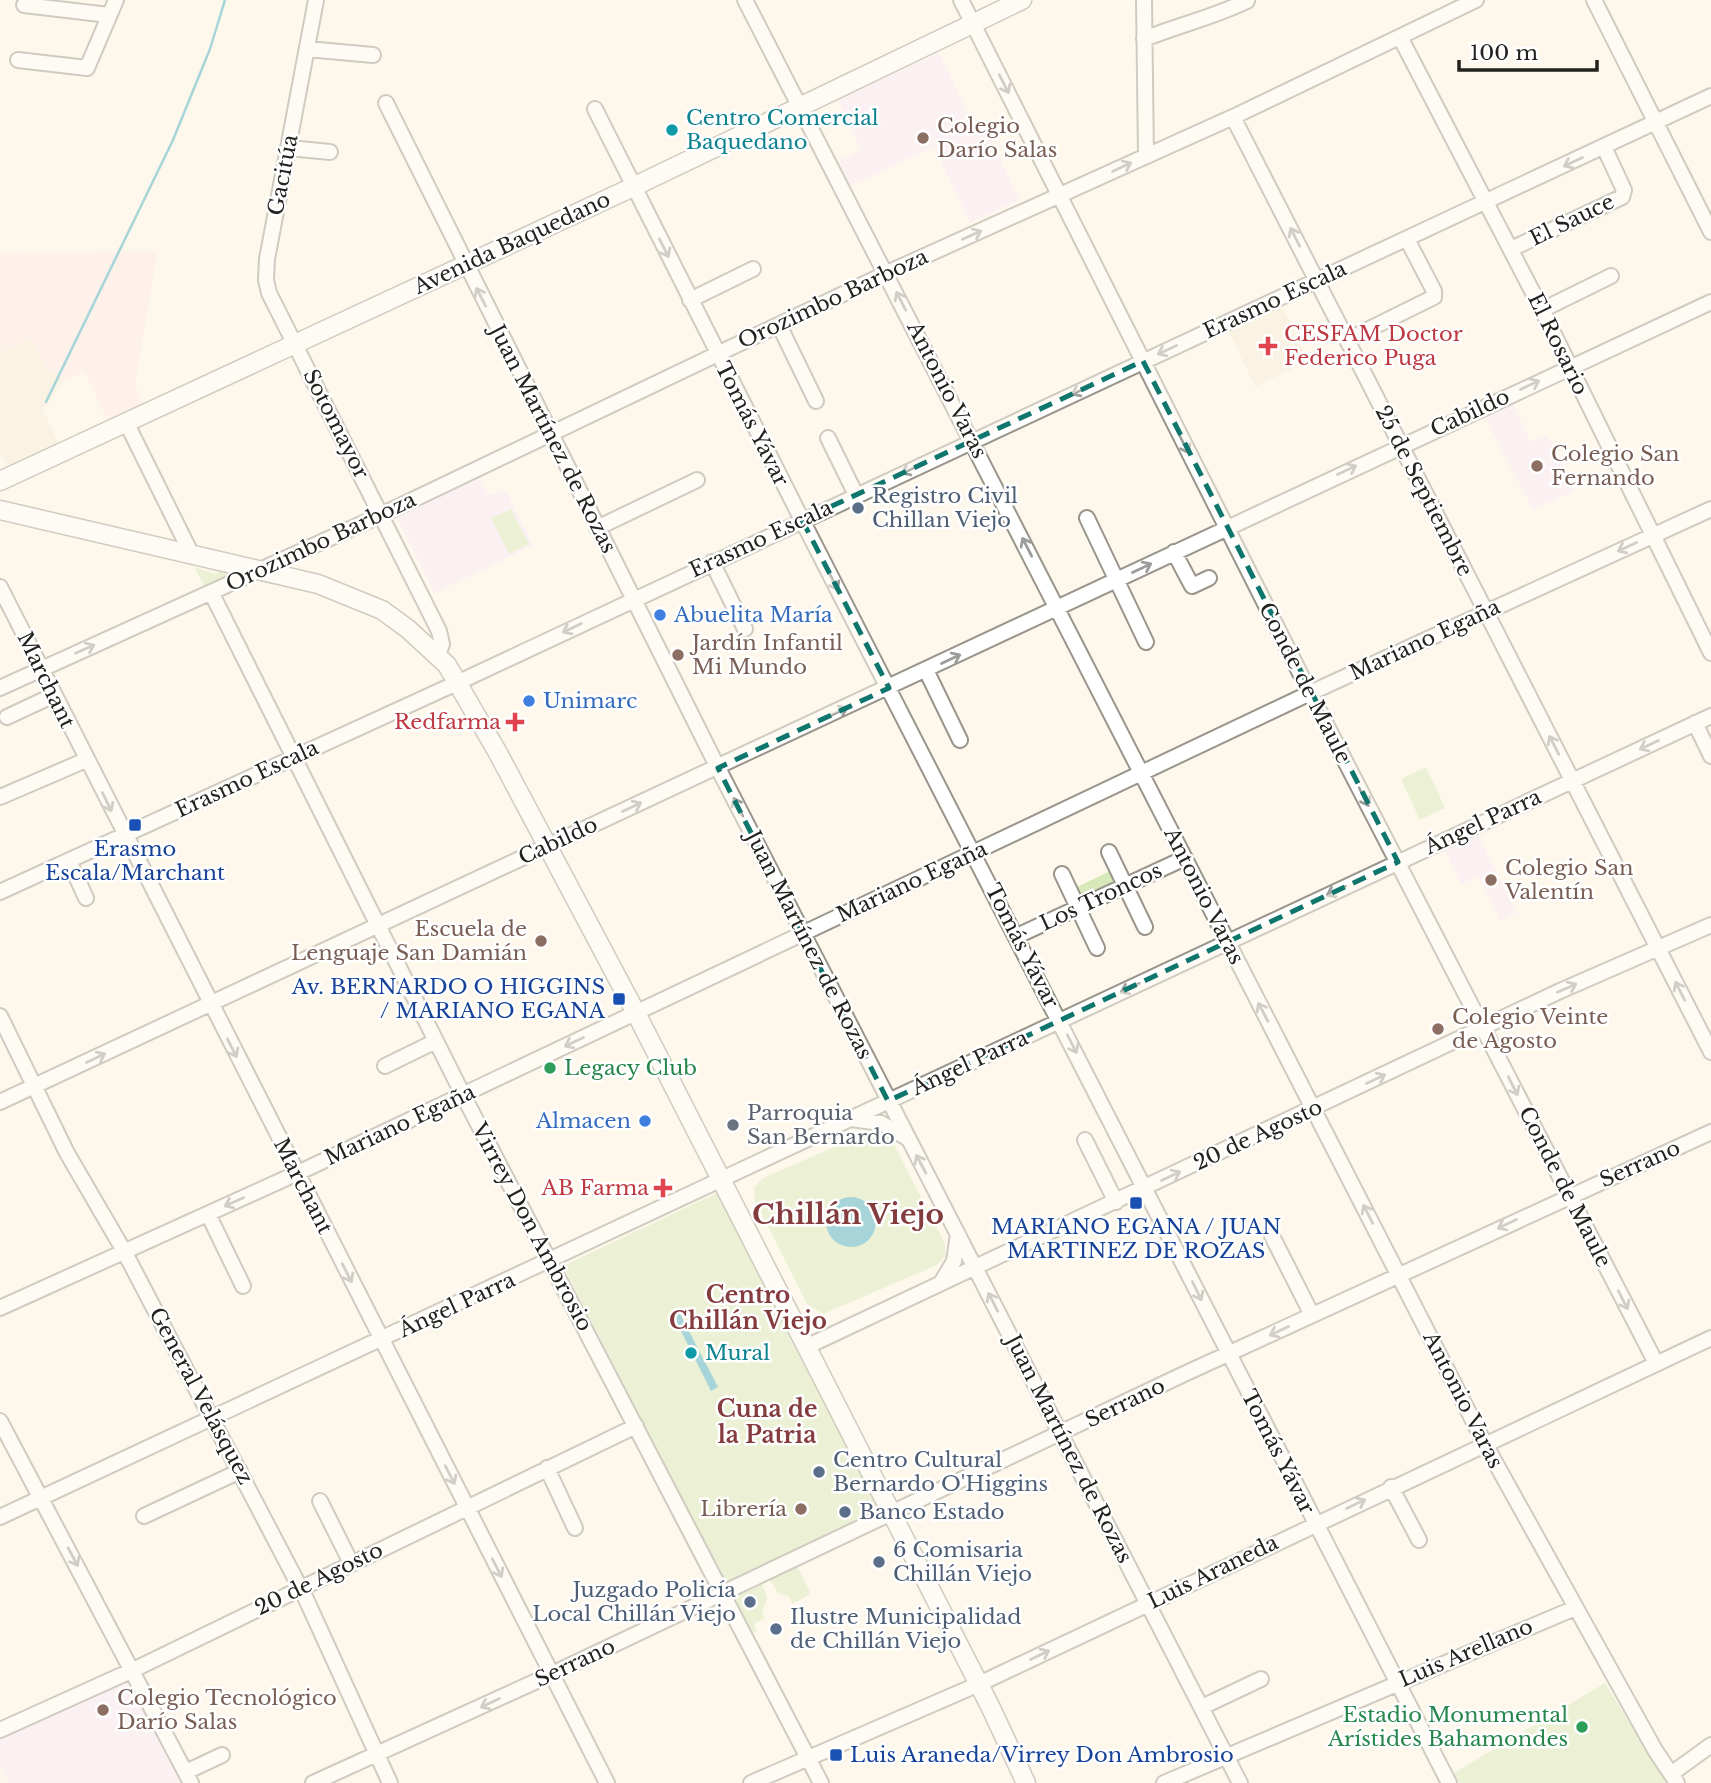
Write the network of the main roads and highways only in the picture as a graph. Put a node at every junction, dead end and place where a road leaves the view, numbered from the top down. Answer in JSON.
{"nodes":[{"id":1,"x":1022,"y":0,"type":"edge"},
{"id":2,"x":0,"y":481,"type":"edge"},
{"id":3,"x":4,"y":508,"type":"edge"},
{"id":4,"x":990,"y":1706,"type":"junction"},
{"id":5,"x":1026,"y":1783,"type":"edge"},
{"id":6,"x":1037,"y":1783,"type":"edge"}],
"edges":[{"from":1,"to":2,"type":"main road","name":"Avenida Baquedano"},
{"from":3,"to":4,"type":"main road"},
{"from":4,"to":5,"type":"main road"},
{"from":4,"to":6,"type":"main road"}]}
